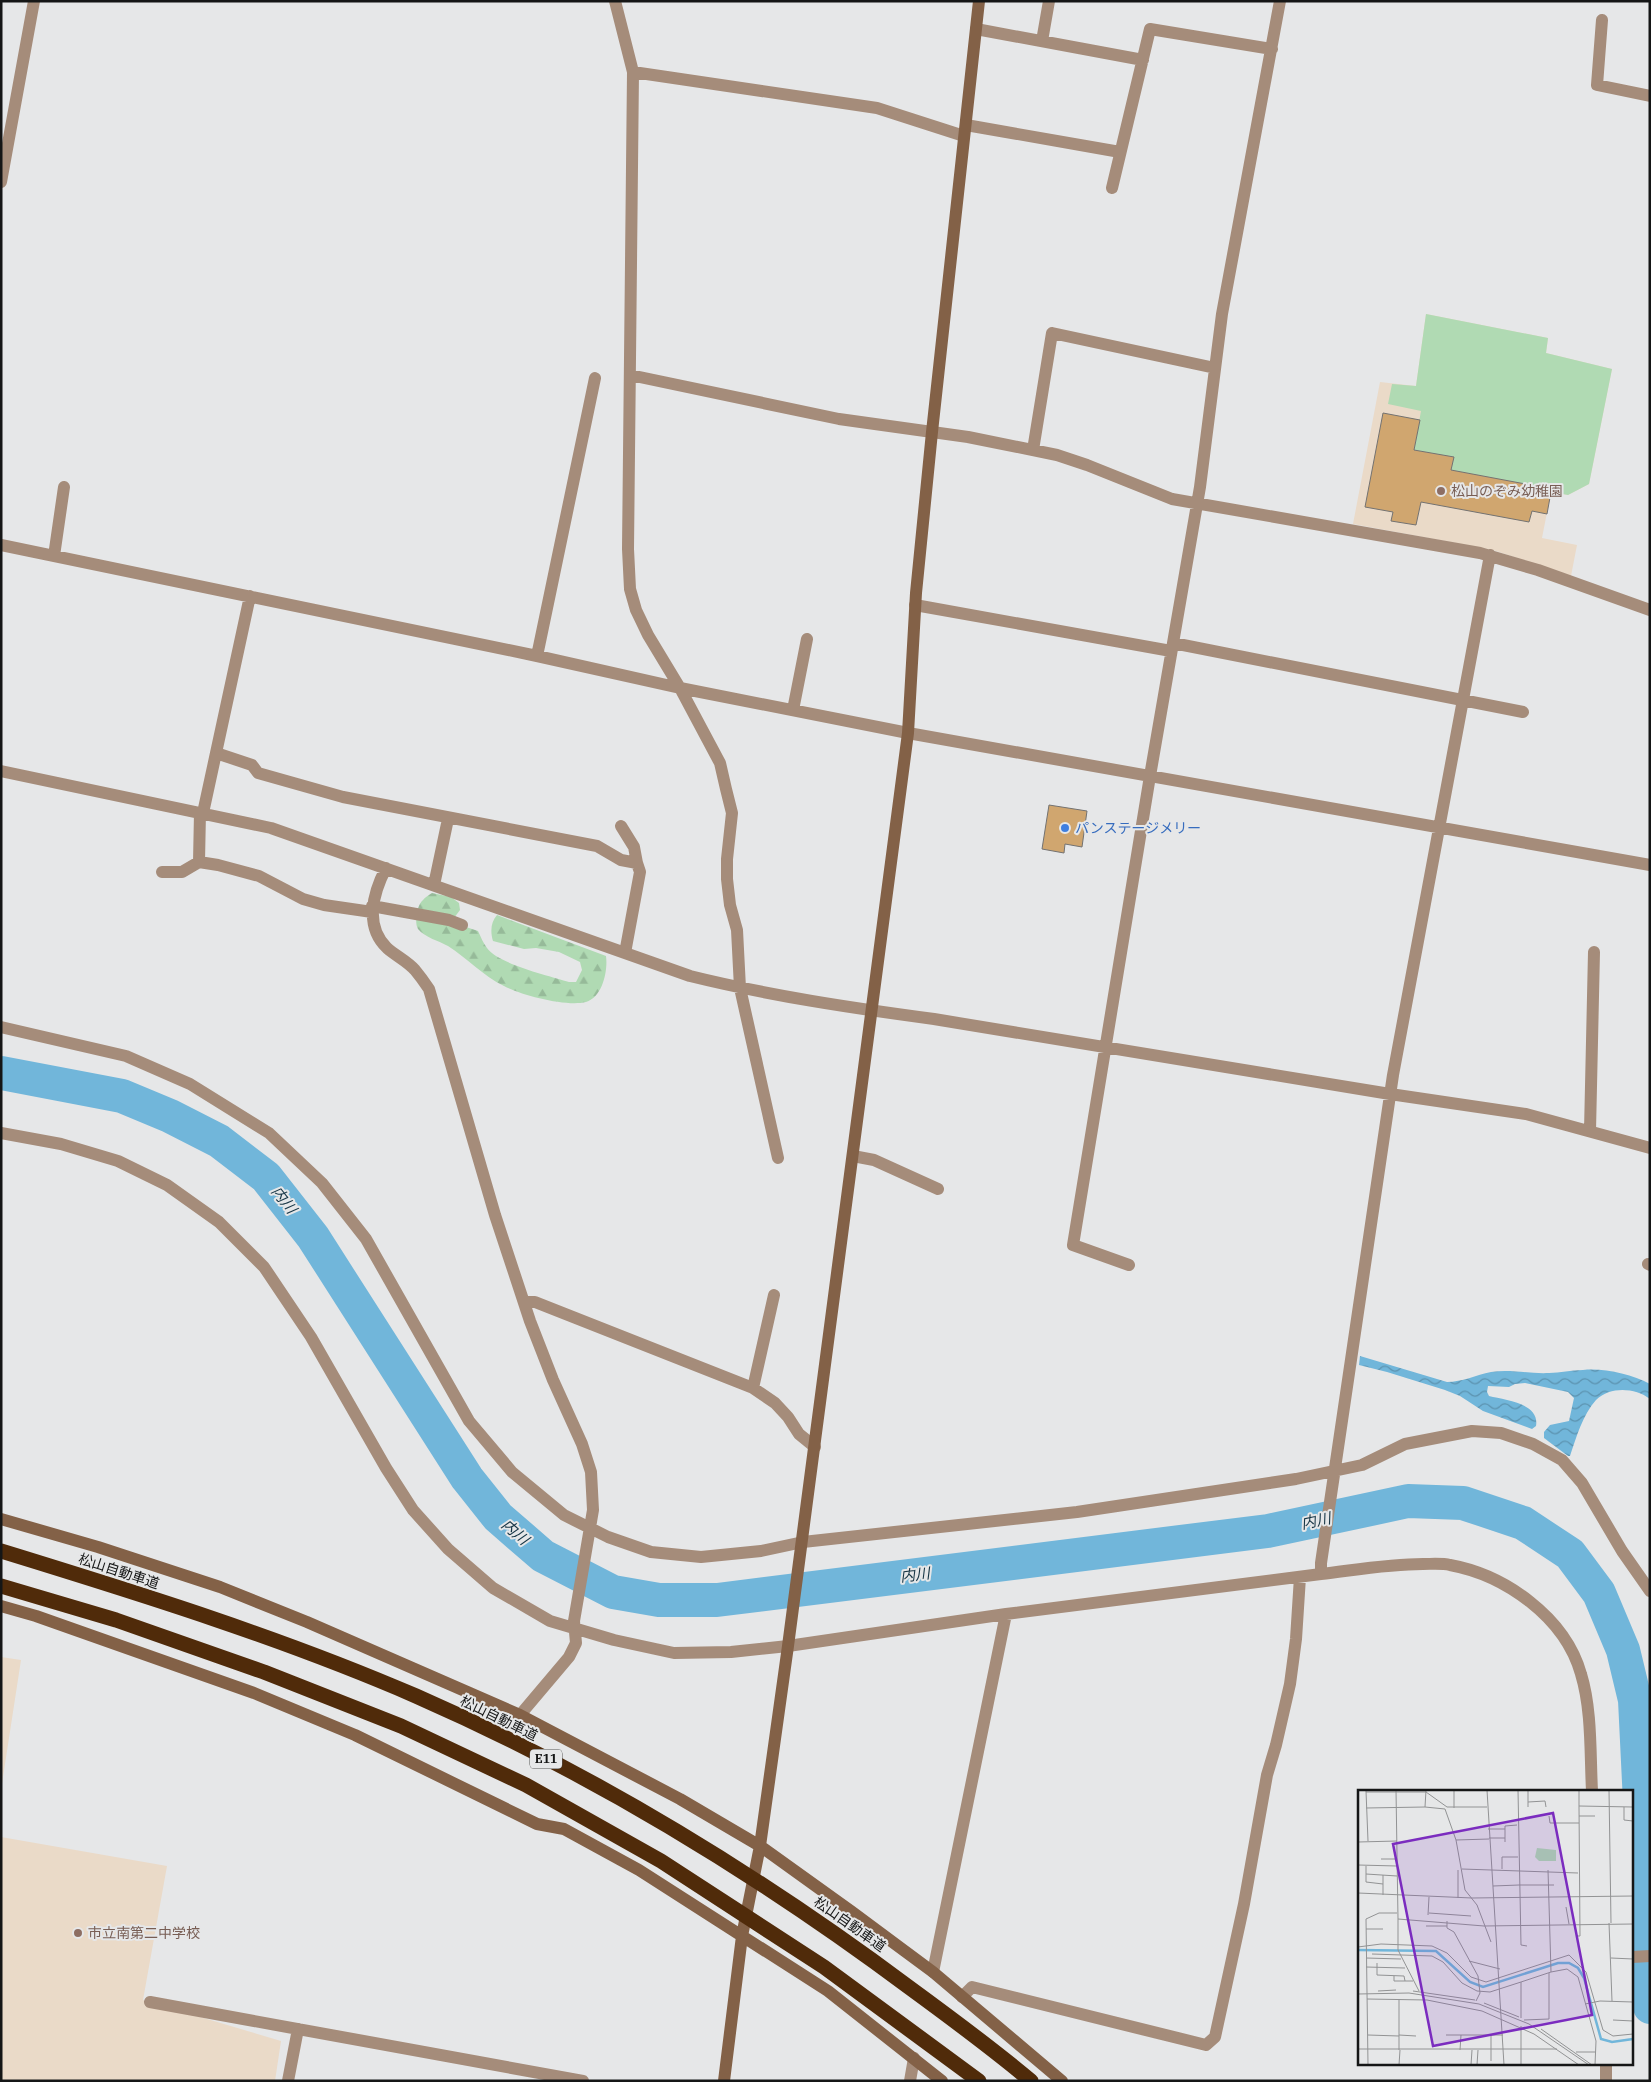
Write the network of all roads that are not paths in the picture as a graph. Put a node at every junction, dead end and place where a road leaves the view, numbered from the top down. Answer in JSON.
{"nodes":[{"id":1,"x":34,"y":1,"type":"edge"},
{"id":2,"x":615,"y":1,"type":"edge"},
{"id":3,"x":979,"y":1,"type":"edge"},
{"id":4,"x":1049,"y":1,"type":"edge"},
{"id":5,"x":1280,"y":1,"type":"edge"},
{"id":6,"x":1602,"y":20,"type":"dead end"},
{"id":7,"x":976,"y":29,"type":"junction"},
{"id":8,"x":1042,"y":41,"type":"junction"},
{"id":9,"x":1272,"y":49,"type":"junction"},
{"id":10,"x":1143,"y":60,"type":"junction"},
{"id":11,"x":632,"y":72,"type":"junction"},
{"id":12,"x":1650,"y":96,"type":"edge"},
{"id":13,"x":965,"y":130,"type":"junction"},
{"id":14,"x":4,"y":148,"type":"edge"},
{"id":15,"x":1120,"y":152,"type":"junction"},
{"id":16,"x":1,"y":182,"type":"edge"},
{"id":17,"x":1112,"y":188,"type":"dead end"},
{"id":18,"x":1215,"y":368,"type":"junction"},
{"id":19,"x":630,"y":375,"type":"junction"},
{"id":20,"x":595,"y":378,"type":"dead end"},
{"id":21,"x":932,"y":432,"type":"junction"},
{"id":22,"x":1033,"y":450,"type":"junction"},
{"id":23,"x":64,"y":487,"type":"dead end"},
{"id":24,"x":1197,"y":504,"type":"junction"},
{"id":25,"x":1,"y":545,"type":"edge"},
{"id":26,"x":1490,"y":555,"type":"junction"},
{"id":27,"x":54,"y":556,"type":"junction"},
{"id":28,"x":250,"y":596,"type":"junction"},
{"id":29,"x":915,"y":605,"type":"junction"},
{"id":30,"x":1650,"y":610,"type":"edge"},
{"id":31,"x":807,"y":638,"type":"dead end"},
{"id":32,"x":1172,"y":647,"type":"junction"},
{"id":33,"x":537,"y":656,"type":"junction"},
{"id":34,"x":680,"y":688,"type":"junction"},
{"id":35,"x":1463,"y":701,"type":"junction"},
{"id":36,"x":793,"y":710,"type":"junction"},
{"id":37,"x":1523,"y":712,"type":"dead end"},
{"id":38,"x":908,"y":733,"type":"junction"},
{"id":39,"x":216,"y":753,"type":"junction"},
{"id":40,"x":1,"y":772,"type":"edge"},
{"id":41,"x":1150,"y":776,"type":"junction"},
{"id":42,"x":202,"y":813,"type":"junction"},
{"id":43,"x":448,"y":819,"type":"junction"},
{"id":44,"x":621,"y":826,"type":"dead end"},
{"id":45,"x":1439,"y":828,"type":"junction"},
{"id":46,"x":199,"y":862,"type":"junction"},
{"id":47,"x":637,"y":864,"type":"junction"},
{"id":48,"x":1650,"y":865,"type":"edge"},
{"id":49,"x":386,"y":868,"type":"junction"},
{"id":50,"x":162,"y":872,"type":"dead end"},
{"id":51,"x":434,"y":885,"type":"junction"},
{"id":52,"x":372,"y":909,"type":"junction"},
{"id":53,"x":462,"y":925,"type":"dead end"},
{"id":54,"x":1594,"y":952,"type":"dead end"},
{"id":55,"x":625,"y":953,"type":"junction"},
{"id":56,"x":740,"y":988,"type":"junction"},
{"id":57,"x":872,"y":1011,"type":"junction"},
{"id":58,"x":1,"y":1027,"type":"edge"},
{"id":59,"x":1107,"y":1048,"type":"junction"},
{"id":60,"x":1390,"y":1094,"type":"junction"},
{"id":61,"x":1590,"y":1131,"type":"junction"},
{"id":62,"x":1,"y":1133,"type":"edge"},
{"id":63,"x":1650,"y":1148,"type":"edge"},
{"id":64,"x":853,"y":1156,"type":"junction"},
{"id":65,"x":778,"y":1158,"type":"dead end"},
{"id":66,"x":938,"y":1189,"type":"dead end"},
{"id":67,"x":1129,"y":1264,"type":"dead end"},
{"id":68,"x":774,"y":1295,"type":"dead end"},
{"id":69,"x":524,"y":1302,"type":"junction"},
{"id":70,"x":753,"y":1388,"type":"junction"},
{"id":71,"x":815,"y":1447,"type":"junction"},
{"id":72,"x":1332,"y":1477,"type":"junction"},
{"id":73,"x":1,"y":1519,"type":"edge"},
{"id":74,"x":590,"y":1531,"type":"junction"},
{"id":75,"x":802,"y":1545,"type":"junction"},
{"id":76,"x":1,"y":1551,"type":"edge"},
{"id":77,"x":1321,"y":1568,"type":"junction"},
{"id":78,"x":1300,"y":1577,"type":"junction"},
{"id":79,"x":1,"y":1586,"type":"edge"},
{"id":80,"x":1650,"y":1591,"type":"edge"},
{"id":81,"x":1,"y":1606,"type":"edge"},
{"id":82,"x":1006,"y":1614,"type":"junction"},
{"id":83,"x":574,"y":1625,"type":"junction"},
{"id":84,"x":789,"y":1643,"type":"junction"},
{"id":85,"x":520,"y":1715,"type":"junction"},
{"id":86,"x":1592,"y":1790,"type":"edge"},
{"id":87,"x":760,"y":1846,"type":"junction"},
{"id":88,"x":742,"y":1936,"type":"junction"},
{"id":89,"x":1650,"y":1956,"type":"edge"},
{"id":90,"x":1634,"y":1957,"type":"edge"},
{"id":91,"x":933,"y":1972,"type":"junction"},
{"id":92,"x":962,"y":1997,"type":"junction"},
{"id":93,"x":150,"y":2002,"type":"dead end"},
{"id":94,"x":298,"y":2030,"type":"junction"},
{"id":95,"x":914,"y":2058,"type":"junction"},
{"id":96,"x":1606,"y":2064,"type":"edge"},
{"id":97,"x":288,"y":2081,"type":"edge"},
{"id":98,"x":583,"y":2081,"type":"edge"},
{"id":99,"x":724,"y":2081,"type":"edge"},
{"id":100,"x":910,"y":2081,"type":"edge"},
{"id":101,"x":942,"y":2081,"type":"edge"},
{"id":102,"x":979,"y":2081,"type":"edge"},
{"id":103,"x":1031,"y":2081,"type":"edge"},
{"id":104,"x":1062,"y":2081,"type":"edge"},
{"id":105,"x":1606,"y":2081,"type":"edge"}],
"edges":[{"from":1,"to":14,"type":"street"},
{"from":2,"to":11,"type":"street"},
{"from":3,"to":7,"type":"street"},
{"from":4,"to":8,"type":"street"},
{"from":5,"to":9,"type":"street"},
{"from":6,"to":12,"type":"street"},
{"from":7,"to":8,"type":"street"},
{"from":7,"to":13,"type":"street"},
{"from":8,"to":10,"type":"street"},
{"from":9,"to":10,"type":"street"},
{"from":9,"to":18,"type":"street"},
{"from":10,"to":15,"type":"street"},
{"from":11,"to":13,"type":"street"},
{"from":11,"to":19,"type":"street"},
{"from":13,"to":15,"type":"street"},
{"from":13,"to":21,"type":"street"},
{"from":14,"to":16,"type":"street"},
{"from":15,"to":17,"type":"street"},
{"from":18,"to":22,"type":"street"},
{"from":18,"to":24,"type":"street"},
{"from":19,"to":21,"type":"street"},
{"from":19,"to":34,"type":"street"},
{"from":20,"to":33,"type":"street"},
{"from":21,"to":22,"type":"street"},
{"from":21,"to":29,"type":"street"},
{"from":22,"to":24,"type":"street"},
{"from":23,"to":27,"type":"street"},
{"from":24,"to":26,"type":"street"},
{"from":24,"to":32,"type":"street"},
{"from":25,"to":27,"type":"street"},
{"from":26,"to":30,"type":"street"},
{"from":26,"to":35,"type":"street"},
{"from":27,"to":28,"type":"street"},
{"from":28,"to":33,"type":"street"},
{"from":28,"to":39,"type":"street"},
{"from":29,"to":32,"type":"street"},
{"from":29,"to":38,"type":"street"},
{"from":31,"to":36,"type":"street"},
{"from":32,"to":35,"type":"street"},
{"from":32,"to":41,"type":"street"},
{"from":33,"to":34,"type":"street"},
{"from":34,"to":36,"type":"street"},
{"from":34,"to":56,"type":"street"},
{"from":35,"to":37,"type":"street"},
{"from":35,"to":45,"type":"street"},
{"from":36,"to":38,"type":"street"},
{"from":38,"to":41,"type":"street"},
{"from":38,"to":57,"type":"street"},
{"from":39,"to":42,"type":"street"},
{"from":39,"to":43,"type":"street"},
{"from":40,"to":42,"type":"street"},
{"from":41,"to":45,"type":"street"},
{"from":41,"to":59,"type":"street"},
{"from":42,"to":46,"type":"street"},
{"from":42,"to":49,"type":"street"},
{"from":43,"to":47,"type":"street"},
{"from":43,"to":51,"type":"street"},
{"from":44,"to":47,"type":"street"},
{"from":45,"to":48,"type":"street"},
{"from":45,"to":60,"type":"street"},
{"from":46,"to":50,"type":"street"},
{"from":46,"to":52,"type":"street"},
{"from":47,"to":55,"type":"street"},
{"from":49,"to":51,"type":"street"},
{"from":49,"to":52,"type":"street"},
{"from":51,"to":55,"type":"street"},
{"from":52,"to":53,"type":"street"},
{"from":52,"to":69,"type":"street"},
{"from":54,"to":61,"type":"street"},
{"from":55,"to":56,"type":"street"},
{"from":56,"to":57,"type":"street"},
{"from":56,"to":65,"type":"street"},
{"from":57,"to":59,"type":"street"},
{"from":57,"to":64,"type":"street"},
{"from":58,"to":74,"type":"street"},
{"from":59,"to":60,"type":"street"},
{"from":59,"to":67,"type":"street"},
{"from":60,"to":61,"type":"street"},
{"from":60,"to":72,"type":"street"},
{"from":61,"to":63,"type":"street"},
{"from":62,"to":83,"type":"street"},
{"from":64,"to":66,"type":"street"},
{"from":64,"to":71,"type":"street"},
{"from":68,"to":70,"type":"street"},
{"from":69,"to":70,"type":"street"},
{"from":69,"to":74,"type":"street"},
{"from":70,"to":71,"type":"street"},
{"from":71,"to":75,"type":"street"},
{"from":72,"to":75,"type":"street"},
{"from":72,"to":77,"type":"street"},
{"from":72,"to":80,"type":"street"},
{"from":73,"to":85,"type":"street"},
{"from":74,"to":75,"type":"street"},
{"from":74,"to":83,"type":"street"},
{"from":75,"to":84,"type":"street"},
{"from":76,"to":103,"type":"highway","name":"松山自動車道","number":"E11","bridge":true},
{"from":77,"to":78,"type":"street"},
{"from":77,"to":86,"type":"street"},
{"from":78,"to":82,"type":"street"},
{"from":78,"to":92,"type":"street"},
{"from":79,"to":102,"type":"highway","number":"E11","bridge":true},
{"from":81,"to":88,"type":"street"},
{"from":82,"to":84,"type":"street"},
{"from":82,"to":91,"type":"street"},
{"from":83,"to":84,"type":"street"},
{"from":83,"to":85,"type":"street"},
{"from":84,"to":87,"type":"street"},
{"from":85,"to":87,"type":"street"},
{"from":87,"to":88,"type":"street"},
{"from":87,"to":91,"type":"street"},
{"from":88,"to":95,"type":"street"},
{"from":88,"to":99,"type":"street"},
{"from":89,"to":90,"type":"street"},
{"from":91,"to":92,"type":"street"},
{"from":92,"to":104,"type":"street"},
{"from":93,"to":94,"type":"street"},
{"from":94,"to":97,"type":"street"},
{"from":94,"to":98,"type":"street"},
{"from":95,"to":100,"type":"street"},
{"from":95,"to":101,"type":"street"},
{"from":96,"to":105,"type":"street"}]}
